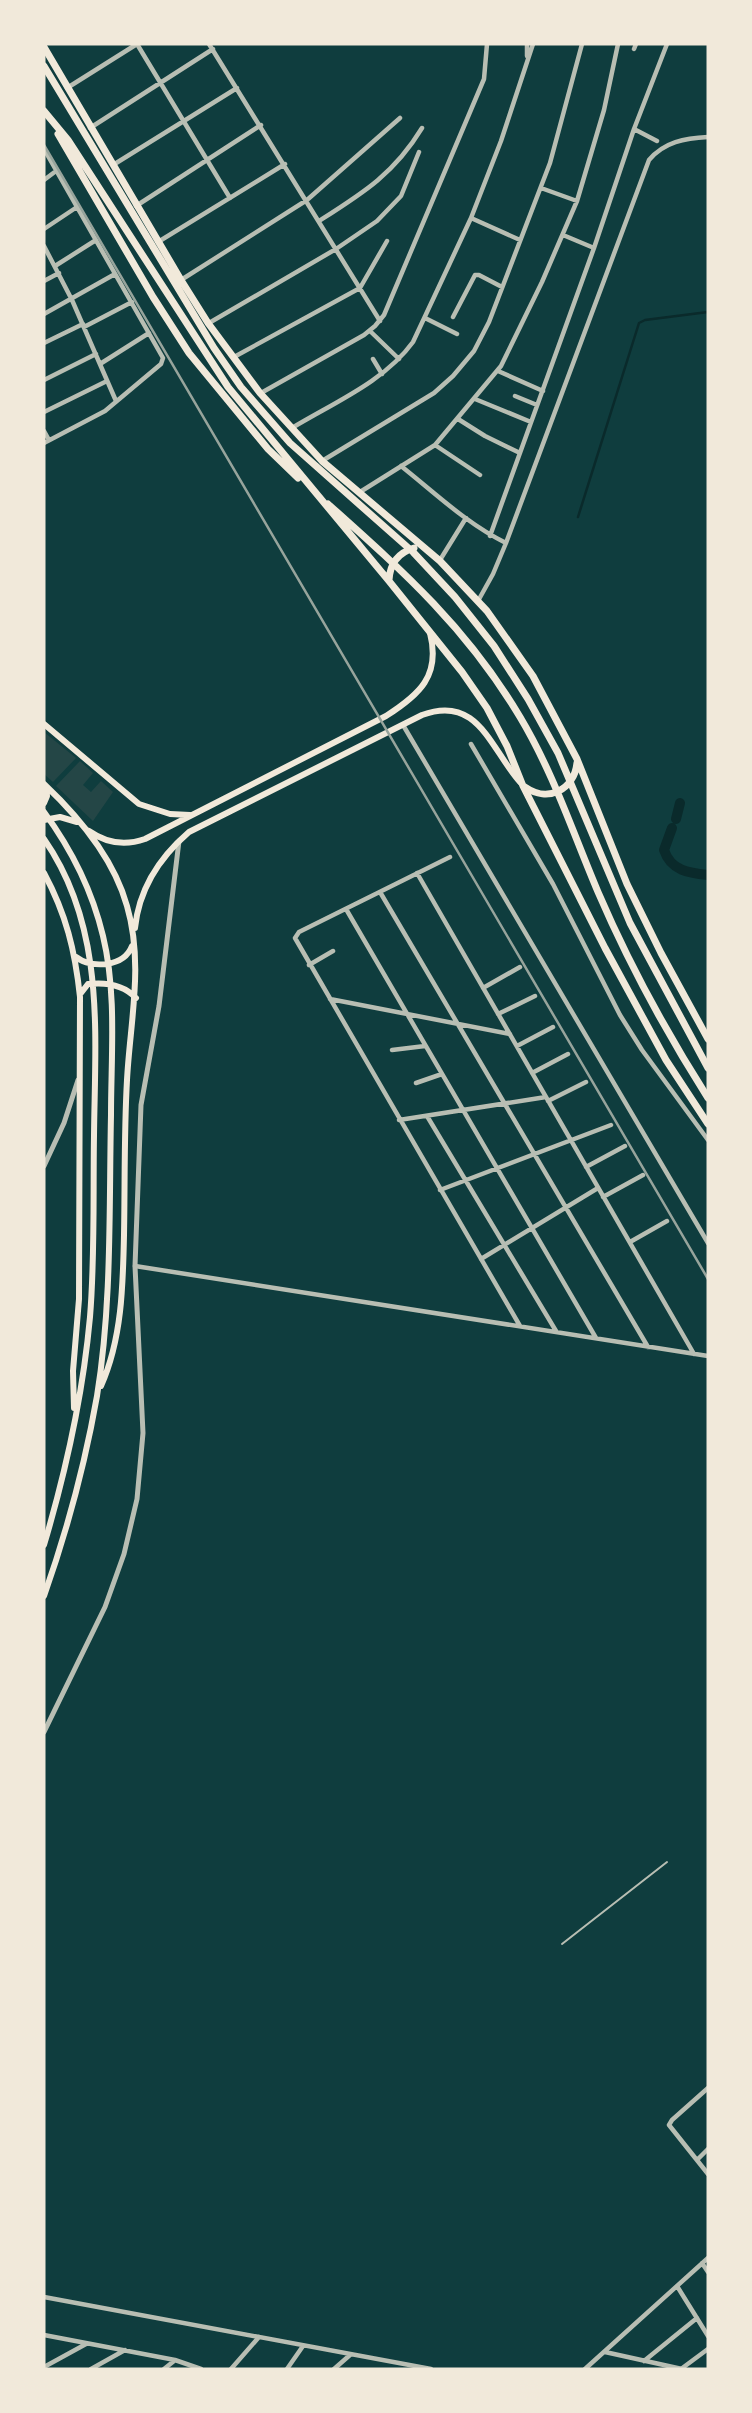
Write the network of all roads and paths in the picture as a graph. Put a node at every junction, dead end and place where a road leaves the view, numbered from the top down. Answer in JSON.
{"nodes":[{"id":1,"x":137,"y":44,"type":"edge"},
{"id":2,"x":487,"y":44,"type":"edge"},
{"id":3,"x":527,"y":44,"type":"edge"},
{"id":4,"x":533,"y":44,"type":"edge"},
{"id":5,"x":582,"y":44,"type":"edge"},
{"id":6,"x":618,"y":44,"type":"edge"},
{"id":7,"x":667,"y":44,"type":"edge"},
{"id":8,"x":211,"y":46,"type":"edge"},
{"id":9,"x":44,"y":47,"type":"edge"},
{"id":10,"x":528,"y":60,"type":"junction"},
{"id":11,"x":44,"y":66,"type":"edge"},
{"id":12,"x":160,"y":83,"type":"junction"},
{"id":13,"x":66,"y":88,"type":"junction"},
{"id":14,"x":237,"y":88,"type":"junction"},
{"id":15,"x":46,"y":115,"type":"edge"},
{"id":16,"x":400,"y":118,"type":"dead end"},
{"id":17,"x":184,"y":121,"type":"junction"},
{"id":18,"x":261,"y":125,"type":"junction"},
{"id":19,"x":90,"y":128,"type":"junction"},
{"id":20,"x":422,"y":128,"type":"dead end"},
{"id":21,"x":634,"y":129,"type":"junction"},
{"id":22,"x":708,"y":137,"type":"edge"},
{"id":23,"x":657,"y":141,"type":"dead end"},
{"id":24,"x":44,"y":149,"type":"edge"},
{"id":25,"x":419,"y":152,"type":"dead end"},
{"id":26,"x":207,"y":160,"type":"junction"},
{"id":27,"x":285,"y":164,"type":"junction"},
{"id":28,"x":112,"y":165,"type":"junction"},
{"id":29,"x":56,"y":171,"type":"junction"},
{"id":30,"x":44,"y":180,"type":"edge"},
{"id":31,"x":541,"y":188,"type":"junction"},
{"id":32,"x":230,"y":198,"type":"junction"},
{"id":33,"x":307,"y":200,"type":"junction"},
{"id":34,"x":577,"y":201,"type":"junction"},
{"id":35,"x":136,"y":206,"type":"junction"},
{"id":36,"x":77,"y":207,"type":"junction"},
{"id":37,"x":471,"y":218,"type":"junction"},
{"id":38,"x":319,"y":221,"type":"junction"},
{"id":39,"x":44,"y":229,"type":"edge"},
{"id":40,"x":563,"y":235,"type":"junction"},
{"id":41,"x":96,"y":240,"type":"junction"},
{"id":42,"x":520,"y":240,"type":"junction"},
{"id":43,"x":387,"y":241,"type":"dead end"},
{"id":44,"x":158,"y":242,"type":"junction"},
{"id":45,"x":44,"y":246,"type":"edge"},
{"id":46,"x":594,"y":248,"type":"junction"},
{"id":47,"x":336,"y":249,"type":"junction"},
{"id":48,"x":55,"y":266,"type":"junction"},
{"id":49,"x":59,"y":273,"type":"junction"},
{"id":50,"x":116,"y":274,"type":"junction"},
{"id":51,"x":181,"y":280,"type":"junction"},
{"id":52,"x":44,"y":281,"type":"edge"},
{"id":53,"x":502,"y":287,"type":"junction"},
{"id":54,"x":360,"y":288,"type":"junction"},
{"id":55,"x":72,"y":300,"type":"junction"},
{"id":56,"x":132,"y":303,"type":"junction"},
{"id":57,"x":44,"y":314,"type":"edge"},
{"id":58,"x":453,"y":317,"type":"dead end"},
{"id":59,"x":425,"y":318,"type":"junction"},
{"id":60,"x":380,"y":321,"type":"junction"},
{"id":61,"x":208,"y":323,"type":"junction"},
{"id":62,"x":84,"y":325,"type":"junction"},
{"id":63,"x":370,"y":331,"type":"junction"},
{"id":64,"x":149,"y":333,"type":"junction"},
{"id":65,"x":457,"y":334,"type":"dead end"},
{"id":66,"x":44,"y":343,"type":"edge"},
{"id":67,"x":96,"y":354,"type":"junction"},
{"id":68,"x":233,"y":357,"type":"junction"},
{"id":69,"x":373,"y":359,"type":"dead end"},
{"id":70,"x":399,"y":359,"type":"junction"},
{"id":71,"x":100,"y":364,"type":"junction"},
{"id":72,"x":498,"y":371,"type":"junction"},
{"id":73,"x":382,"y":374,"type":"junction"},
{"id":74,"x":45,"y":378,"type":"edge"},
{"id":75,"x":107,"y":381,"type":"junction"},
{"id":76,"x":543,"y":391,"type":"junction"},
{"id":77,"x":260,"y":394,"type":"junction"},
{"id":78,"x":515,"y":396,"type":"dead end"},
{"id":79,"x":475,"y":399,"type":"junction"},
{"id":80,"x":116,"y":402,"type":"junction"},
{"id":81,"x":537,"y":405,"type":"junction"},
{"id":82,"x":44,"y":412,"type":"edge"},
{"id":83,"x":458,"y":419,"type":"junction"},
{"id":84,"x":531,"y":422,"type":"junction"},
{"id":85,"x":291,"y":429,"type":"junction"},
{"id":86,"x":44,"y":430,"type":"edge"},
{"id":87,"x":46,"y":442,"type":"edge"},
{"id":88,"x":435,"y":445,"type":"junction"},
{"id":89,"x":520,"y":453,"type":"junction"},
{"id":90,"x":322,"y":461,"type":"junction"},
{"id":91,"x":401,"y":466,"type":"junction"},
{"id":92,"x":480,"y":475,"type":"dead end"},
{"id":93,"x":360,"y":492,"type":"junction"},
{"id":94,"x":466,"y":518,"type":"junction"},
{"id":95,"x":490,"y":536,"type":"junction"},
{"id":96,"x":506,"y":543,"type":"junction"},
{"id":97,"x":425,"y":548,"type":"junction"},
{"id":98,"x":440,"y":561,"type":"junction"},
{"id":99,"x":389,"y":581,"type":"junction"},
{"id":100,"x":478,"y":602,"type":"junction"},
{"id":101,"x":430,"y":631,"type":"junction"},
{"id":102,"x":44,"y":724,"type":"edge"},
{"id":103,"x":403,"y":724,"type":"junction"},
{"id":104,"x":471,"y":744,"type":"dead end"},
{"id":105,"x":577,"y":759,"type":"junction"},
{"id":106,"x":45,"y":785,"type":"edge"},
{"id":107,"x":523,"y":786,"type":"junction"},
{"id":108,"x":44,"y":803,"type":"edge"},
{"id":109,"x":44,"y":812,"type":"edge"},
{"id":110,"x":192,"y":815,"type":"junction"},
{"id":111,"x":44,"y":820,"type":"edge"},
{"id":112,"x":79,"y":823,"type":"junction"},
{"id":113,"x":44,"y":839,"type":"edge"},
{"id":114,"x":178,"y":841,"type":"junction"},
{"id":115,"x":450,"y":857,"type":"dead end"},
{"id":116,"x":44,"y":873,"type":"edge"},
{"id":117,"x":417,"y":873,"type":"junction"},
{"id":118,"x":380,"y":892,"type":"junction"},
{"id":119,"x":346,"y":909,"type":"junction"},
{"id":120,"x":133,"y":939,"type":"junction"},
{"id":121,"x":333,"y":951,"type":"dead end"},
{"id":122,"x":76,"y":957,"type":"junction"},
{"id":123,"x":309,"y":965,"type":"junction"},
{"id":124,"x":520,"y":967,"type":"dead end"},
{"id":125,"x":483,"y":988,"type":"junction"},
{"id":126,"x":535,"y":996,"type":"dead end"},
{"id":127,"x":80,"y":997,"type":"junction"},
{"id":128,"x":136,"y":998,"type":"junction"},
{"id":129,"x":329,"y":999,"type":"junction"},
{"id":130,"x":407,"y":1014,"type":"junction"},
{"id":131,"x":498,"y":1014,"type":"junction"},
{"id":132,"x":458,"y":1024,"type":"junction"},
{"id":133,"x":553,"y":1027,"type":"dead end"},
{"id":134,"x":510,"y":1034,"type":"junction"},
{"id":135,"x":708,"y":1039,"type":"edge"},
{"id":136,"x":426,"y":1046,"type":"junction"},
{"id":137,"x":517,"y":1046,"type":"junction"},
{"id":138,"x":392,"y":1050,"type":"dead end"},
{"id":139,"x":568,"y":1054,"type":"dead end"},
{"id":140,"x":708,"y":1068,"type":"edge"},
{"id":141,"x":81,"y":1071,"type":"junction"},
{"id":142,"x":532,"y":1073,"type":"junction"},
{"id":143,"x":442,"y":1074,"type":"junction"},
{"id":144,"x":586,"y":1082,"type":"dead end"},
{"id":145,"x":416,"y":1083,"type":"dead end"},
{"id":146,"x":708,"y":1098,"type":"edge"},
{"id":147,"x":547,"y":1099,"type":"junction"},
{"id":148,"x":505,"y":1104,"type":"junction"},
{"id":149,"x":463,"y":1110,"type":"junction"},
{"id":150,"x":427,"y":1116,"type":"junction"},
{"id":151,"x":400,"y":1120,"type":"junction"},
{"id":152,"x":708,"y":1124,"type":"edge"},
{"id":153,"x":611,"y":1125,"type":"dead end"},
{"id":154,"x":708,"y":1140,"type":"edge"},
{"id":155,"x":572,"y":1141,"type":"junction"},
{"id":156,"x":625,"y":1146,"type":"dead end"},
{"id":157,"x":535,"y":1155,"type":"junction"},
{"id":158,"x":44,"y":1166,"type":"edge"},
{"id":159,"x":586,"y":1167,"type":"junction"},
{"id":160,"x":498,"y":1169,"type":"junction"},
{"id":161,"x":643,"y":1175,"type":"dead end"},
{"id":162,"x":466,"y":1181,"type":"junction"},
{"id":163,"x":598,"y":1188,"type":"junction"},
{"id":164,"x":440,"y":1190,"type":"junction"},
{"id":165,"x":604,"y":1197,"type":"junction"},
{"id":166,"x":566,"y":1207,"type":"junction"},
{"id":167,"x":667,"y":1221,"type":"dead end"},
{"id":168,"x":532,"y":1228,"type":"junction"},
{"id":169,"x":630,"y":1242,"type":"junction"},
{"id":170,"x":708,"y":1243,"type":"edge"},
{"id":171,"x":504,"y":1245,"type":"junction"},
{"id":172,"x":481,"y":1259,"type":"junction"},
{"id":173,"x":135,"y":1266,"type":"junction"},
{"id":174,"x":520,"y":1326,"type":"junction"},
{"id":175,"x":556,"y":1332,"type":"junction"},
{"id":176,"x":597,"y":1338,"type":"junction"},
{"id":177,"x":648,"y":1347,"type":"junction"},
{"id":178,"x":694,"y":1354,"type":"junction"},
{"id":179,"x":708,"y":1356,"type":"edge"},
{"id":180,"x":97,"y":1395,"type":"junction"},
{"id":181,"x":75,"y":1417,"type":"junction"},
{"id":182,"x":44,"y":1545,"type":"edge"},
{"id":183,"x":44,"y":1596,"type":"edge"},
{"id":184,"x":44,"y":1732,"type":"edge"},
{"id":185,"x":667,"y":1862,"type":"dead end"},
{"id":186,"x":562,"y":1944,"type":"dead end"},
{"id":187,"x":708,"y":2088,"type":"edge"},
{"id":188,"x":708,"y":2149,"type":"edge"},
{"id":189,"x":696,"y":2160,"type":"junction"},
{"id":190,"x":708,"y":2174,"type":"edge"},
{"id":191,"x":708,"y":2258,"type":"edge"},
{"id":192,"x":702,"y":2263,"type":"junction"},
{"id":193,"x":708,"y":2272,"type":"edge"},
{"id":194,"x":677,"y":2286,"type":"junction"},
{"id":195,"x":44,"y":2297,"type":"edge"},
{"id":196,"x":697,"y":2318,"type":"junction"},
{"id":197,"x":44,"y":2335,"type":"edge"},
{"id":198,"x":708,"y":2336,"type":"edge"},
{"id":199,"x":259,"y":2337,"type":"junction"},
{"id":200,"x":88,"y":2343,"type":"junction"},
{"id":201,"x":303,"y":2346,"type":"junction"},
{"id":202,"x":708,"y":2349,"type":"edge"},
{"id":203,"x":126,"y":2350,"type":"junction"},
{"id":204,"x":605,"y":2352,"type":"junction"},
{"id":205,"x":351,"y":2354,"type":"junction"},
{"id":206,"x":175,"y":2360,"type":"junction"},
{"id":207,"x":644,"y":2361,"type":"junction"},
{"id":208,"x":398,"y":2363,"type":"junction"},
{"id":209,"x":44,"y":2367,"type":"edge"},
{"id":210,"x":91,"y":2369,"type":"edge"},
{"id":211,"x":164,"y":2369,"type":"edge"},
{"id":212,"x":201,"y":2369,"type":"edge"},
{"id":213,"x":231,"y":2369,"type":"edge"},
{"id":214,"x":287,"y":2369,"type":"edge"},
{"id":215,"x":334,"y":2369,"type":"edge"},
{"id":216,"x":392,"y":2369,"type":"edge"},
{"id":217,"x":431,"y":2369,"type":"edge"},
{"id":218,"x":585,"y":2369,"type":"edge"},
{"id":219,"x":681,"y":2369,"type":"edge"}],
"edges":[{"from":1,"to":12,"type":"street"},
{"from":1,"to":13,"type":"street"},
{"from":2,"to":60,"type":"street"},
{"from":3,"to":10,"type":"street"},
{"from":4,"to":10,"type":"street"},
{"from":5,"to":31,"type":"street"},
{"from":6,"to":34,"type":"street"},
{"from":7,"to":21,"type":"street"},
{"from":8,"to":12,"type":"street"},
{"from":8,"to":14,"type":"street"},
{"from":9,"to":13,"type":"highway"},
{"from":10,"to":37,"type":"street"},
{"from":11,"to":140,"type":"highway"},
{"from":12,"to":17,"type":"street"},
{"from":12,"to":19,"type":"street"},
{"from":13,"to":19,"type":"highway"},
{"from":14,"to":17,"type":"street"},
{"from":14,"to":18,"type":"street"},
{"from":15,"to":99,"type":"highway"},
{"from":15,"to":146,"type":"highway"},
{"from":16,"to":33,"type":"street"},
{"from":17,"to":26,"type":"street"},
{"from":17,"to":28,"type":"street"},
{"from":18,"to":26,"type":"street"},
{"from":18,"to":27,"type":"street"},
{"from":19,"to":28,"type":"highway"},
{"from":20,"to":38,"type":"street"},
{"from":21,"to":23,"type":"street"},
{"from":21,"to":46,"type":"street"},
{"from":22,"to":96,"type":"street"},
{"from":24,"to":29,"type":"street"},
{"from":25,"to":47,"type":"street"},
{"from":26,"to":32,"type":"street"},
{"from":26,"to":35,"type":"street"},
{"from":27,"to":32,"type":"street"},
{"from":27,"to":33,"type":"street"},
{"from":28,"to":35,"type":"highway"},
{"from":29,"to":30,"type":"street"},
{"from":29,"to":36,"type":"street"},
{"from":31,"to":34,"type":"street"},
{"from":31,"to":42,"type":"street"},
{"from":32,"to":44,"type":"street"},
{"from":33,"to":38,"type":"street"},
{"from":33,"to":51,"type":"street"},
{"from":34,"to":40,"type":"street"},
{"from":35,"to":44,"type":"highway"},
{"from":36,"to":39,"type":"street"},
{"from":36,"to":41,"type":"street"},
{"from":37,"to":42,"type":"street"},
{"from":37,"to":59,"type":"street"},
{"from":38,"to":47,"type":"street"},
{"from":40,"to":46,"type":"street"},
{"from":40,"to":72,"type":"street"},
{"from":41,"to":48,"type":"street"},
{"from":41,"to":50,"type":"street"},
{"from":42,"to":53,"type":"street"},
{"from":43,"to":54,"type":"street"},
{"from":44,"to":51,"type":"highway"},
{"from":45,"to":48,"type":"street"},
{"from":46,"to":76,"type":"street"},
{"from":47,"to":54,"type":"street"},
{"from":47,"to":61,"type":"street"},
{"from":48,"to":49,"type":"street"},
{"from":49,"to":52,"type":"street"},
{"from":49,"to":55,"type":"street"},
{"from":50,"to":55,"type":"street"},
{"from":50,"to":56,"type":"street"},
{"from":51,"to":61,"type":"highway"},
{"from":53,"to":58,"type":"street"},
{"from":53,"to":90,"type":"street"},
{"from":54,"to":60,"type":"street"},
{"from":54,"to":68,"type":"street"},
{"from":55,"to":57,"type":"street"},
{"from":55,"to":62,"type":"street"},
{"from":56,"to":62,"type":"street"},
{"from":56,"to":64,"type":"street"},
{"from":59,"to":65,"type":"street"},
{"from":59,"to":70,"type":"street"},
{"from":60,"to":63,"type":"street"},
{"from":61,"to":68,"type":"highway"},
{"from":62,"to":66,"type":"street"},
{"from":62,"to":67,"type":"street"},
{"from":63,"to":70,"type":"street"},
{"from":63,"to":77,"type":"street"},
{"from":64,"to":71,"type":"street"},
{"from":64,"to":80,"type":"street"},
{"from":67,"to":71,"type":"street"},
{"from":67,"to":74,"type":"street"},
{"from":68,"to":77,"type":"highway"},
{"from":69,"to":73,"type":"street"},
{"from":70,"to":73,"type":"street"},
{"from":71,"to":75,"type":"street"},
{"from":72,"to":76,"type":"street"},
{"from":72,"to":79,"type":"street"},
{"from":73,"to":85,"type":"street"},
{"from":75,"to":80,"type":"street"},
{"from":75,"to":82,"type":"street"},
{"from":76,"to":81,"type":"street"},
{"from":77,"to":85,"type":"highway"},
{"from":78,"to":81,"type":"street"},
{"from":79,"to":83,"type":"street"},
{"from":79,"to":84,"type":"street"},
{"from":80,"to":87,"type":"street"},
{"from":81,"to":84,"type":"street"},
{"from":83,"to":88,"type":"street"},
{"from":83,"to":89,"type":"street"},
{"from":84,"to":89,"type":"street"},
{"from":85,"to":90,"type":"highway"},
{"from":86,"to":87,"type":"street"},
{"from":88,"to":91,"type":"street"},
{"from":88,"to":92,"type":"street"},
{"from":89,"to":95,"type":"street"},
{"from":90,"to":93,"type":"highway"},
{"from":91,"to":93,"type":"street"},
{"from":91,"to":94,"type":"street"},
{"from":93,"to":97,"type":"highway"},
{"from":94,"to":95,"type":"street"},
{"from":94,"to":98,"type":"street"},
{"from":95,"to":96,"type":"street"},
{"from":96,"to":100,"type":"street"},
{"from":97,"to":98,"type":"highway"},
{"from":97,"to":99,"type":"highway"},
{"from":98,"to":100,"type":"highway"},
{"from":99,"to":101,"type":"highway"},
{"from":100,"to":105,"type":"highway"},
{"from":101,"to":107,"type":"highway"},
{"from":101,"to":110,"type":"main road"},
{"from":102,"to":110,"type":"main road"},
{"from":103,"to":107,"type":"main road"},
{"from":103,"to":114,"type":"main road"},
{"from":103,"to":170,"type":"street"},
{"from":104,"to":154,"type":"street"},
{"from":105,"to":107,"type":"highway"},
{"from":105,"to":135,"type":"highway"},
{"from":106,"to":108,"type":"main road"},
{"from":106,"to":112,"type":"main road"},
{"from":107,"to":152,"type":"highway"},
{"from":109,"to":180,"type":"main road"},
{"from":110,"to":112,"type":"main road"},
{"from":111,"to":112,"type":"main road"},
{"from":112,"to":120,"type":"main road"},
{"from":113,"to":181,"type":"main road"},
{"from":114,"to":120,"type":"main road"},
{"from":114,"to":173,"type":"street"},
{"from":115,"to":117,"type":"street"},
{"from":116,"to":122,"type":"main road"},
{"from":117,"to":118,"type":"street"},
{"from":117,"to":125,"type":"street"},
{"from":118,"to":119,"type":"street"},
{"from":118,"to":132,"type":"street"},
{"from":119,"to":123,"type":"street"},
{"from":119,"to":130,"type":"street"},
{"from":120,"to":122,"type":"main road"},
{"from":120,"to":128,"type":"main road"},
{"from":121,"to":123,"type":"street"},
{"from":122,"to":127,"type":"main road"},
{"from":123,"to":129,"type":"street"},
{"from":124,"to":125,"type":"street"},
{"from":125,"to":131,"type":"street"},
{"from":126,"to":131,"type":"street"},
{"from":127,"to":128,"type":"main road"},
{"from":127,"to":141,"type":"main road"},
{"from":128,"to":180,"type":"main road"},
{"from":129,"to":130,"type":"street"},
{"from":129,"to":151,"type":"street"},
{"from":130,"to":132,"type":"street"},
{"from":130,"to":136,"type":"street"},
{"from":131,"to":134,"type":"street"},
{"from":132,"to":134,"type":"street"},
{"from":132,"to":148,"type":"street"},
{"from":133,"to":137,"type":"street"},
{"from":134,"to":137,"type":"street"},
{"from":136,"to":138,"type":"street"},
{"from":136,"to":143,"type":"street"},
{"from":137,"to":142,"type":"street"},
{"from":139,"to":142,"type":"street"},
{"from":141,"to":158,"type":"street"},
{"from":141,"to":181,"type":"main road"},
{"from":142,"to":147,"type":"street"},
{"from":143,"to":145,"type":"street"},
{"from":143,"to":149,"type":"street"},
{"from":144,"to":147,"type":"street"},
{"from":147,"to":148,"type":"street"},
{"from":147,"to":155,"type":"street"},
{"from":148,"to":149,"type":"street"},
{"from":148,"to":157,"type":"street"},
{"from":149,"to":150,"type":"street"},
{"from":149,"to":160,"type":"street"},
{"from":150,"to":151,"type":"street"},
{"from":150,"to":162,"type":"street"},
{"from":151,"to":164,"type":"street"},
{"from":153,"to":155,"type":"street"},
{"from":155,"to":157,"type":"street"},
{"from":155,"to":159,"type":"street"},
{"from":156,"to":159,"type":"street"},
{"from":157,"to":160,"type":"street"},
{"from":157,"to":166,"type":"street"},
{"from":159,"to":163,"type":"street"},
{"from":160,"to":162,"type":"street"},
{"from":160,"to":168,"type":"street"},
{"from":161,"to":165,"type":"street"},
{"from":162,"to":164,"type":"street"},
{"from":162,"to":171,"type":"street"},
{"from":163,"to":165,"type":"street"},
{"from":163,"to":166,"type":"street"},
{"from":164,"to":172,"type":"street"},
{"from":165,"to":169,"type":"street"},
{"from":166,"to":168,"type":"street"},
{"from":166,"to":177,"type":"street"},
{"from":167,"to":169,"type":"street"},
{"from":168,"to":171,"type":"street"},
{"from":168,"to":176,"type":"street"},
{"from":169,"to":178,"type":"street"},
{"from":171,"to":172,"type":"street"},
{"from":171,"to":175,"type":"street"},
{"from":172,"to":174,"type":"street"},
{"from":173,"to":174,"type":"street"},
{"from":173,"to":184,"type":"street"},
{"from":174,"to":175,"type":"street"},
{"from":175,"to":176,"type":"street"},
{"from":176,"to":177,"type":"street"},
{"from":177,"to":178,"type":"street"},
{"from":178,"to":179,"type":"street"},
{"from":180,"to":183,"type":"main road"},
{"from":181,"to":182,"type":"main road"},
{"from":185,"to":186,"type":"lane"},
{"from":187,"to":189,"type":"street"},
{"from":188,"to":189,"type":"street"},
{"from":189,"to":190,"type":"street"},
{"from":191,"to":192,"type":"street"},
{"from":192,"to":193,"type":"street"},
{"from":192,"to":194,"type":"street"},
{"from":194,"to":196,"type":"street"},
{"from":194,"to":204,"type":"street"},
{"from":195,"to":199,"type":"street"},
{"from":196,"to":198,"type":"street"},
{"from":196,"to":207,"type":"street"},
{"from":197,"to":200,"type":"street"},
{"from":199,"to":201,"type":"street"},
{"from":199,"to":213,"type":"street"},
{"from":200,"to":203,"type":"street"},
{"from":200,"to":209,"type":"street"},
{"from":201,"to":205,"type":"street"},
{"from":201,"to":214,"type":"street"},
{"from":202,"to":219,"type":"street"},
{"from":203,"to":206,"type":"street"},
{"from":203,"to":210,"type":"street"},
{"from":204,"to":207,"type":"street"},
{"from":204,"to":218,"type":"street"},
{"from":205,"to":208,"type":"street"},
{"from":205,"to":215,"type":"street"},
{"from":206,"to":211,"type":"street"},
{"from":206,"to":212,"type":"street"},
{"from":207,"to":219,"type":"street"},
{"from":208,"to":216,"type":"street"},
{"from":208,"to":217,"type":"street"}]}
